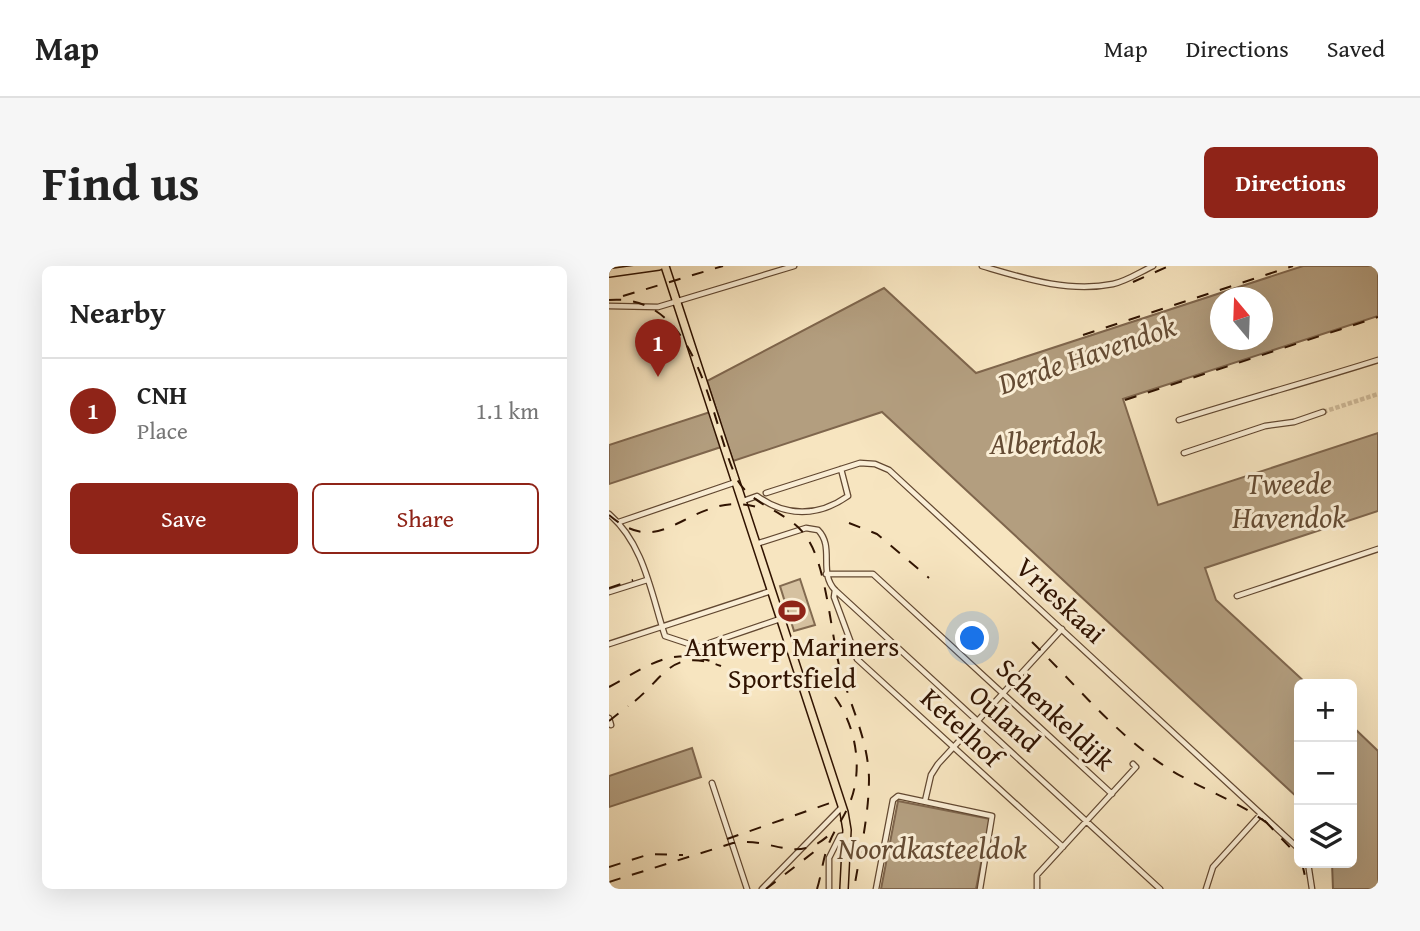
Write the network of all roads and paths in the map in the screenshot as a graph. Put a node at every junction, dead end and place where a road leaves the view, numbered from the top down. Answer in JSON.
{"nodes":[{"id":1,"x":630,"y":266,"type":"edge"},
{"id":2,"x":659,"y":266,"type":"edge"},
{"id":3,"x":665,"y":266,"type":"edge"},
{"id":4,"x":674,"y":266,"type":"edge"},
{"id":5,"x":794,"y":266,"type":"edge"},
{"id":6,"x":982,"y":266,"type":"edge"},
{"id":7,"x":1153,"y":266,"type":"edge"},
{"id":8,"x":609,"y":272,"type":"edge"},
{"id":9,"x":669,"y":277,"type":"junction"},
{"id":10,"x":677,"y":301,"type":"junction"},
{"id":11,"x":609,"y":306,"type":"edge"},
{"id":12,"x":1378,"y":360,"type":"edge"},
{"id":13,"x":1323,"y":412,"type":"tunnel mouth"},
{"id":14,"x":1179,"y":421,"type":"dead end"},
{"id":15,"x":1184,"y":453,"type":"dead end"},
{"id":16,"x":841,"y":469,"type":"junction"},
{"id":17,"x":736,"y":482,"type":"junction"},
{"id":18,"x":767,"y":494,"type":"dead end"},
{"id":19,"x":742,"y":501,"type":"junction"},
{"id":20,"x":609,"y":514,"type":"edge"},
{"id":21,"x":619,"y":522,"type":"junction"},
{"id":22,"x":756,"y":544,"type":"junction"},
{"id":23,"x":1378,"y":549,"type":"edge"},
{"id":24,"x":826,"y":574,"type":"junction"},
{"id":25,"x":647,"y":580,"type":"junction"},
{"id":26,"x":835,"y":590,"type":"junction"},
{"id":27,"x":771,"y":591,"type":"junction"},
{"id":28,"x":609,"y":592,"type":"edge"},
{"id":29,"x":1237,"y":596,"type":"dead end"},
{"id":30,"x":780,"y":619,"type":"junction"},
{"id":31,"x":662,"y":626,"type":"junction"},
{"id":32,"x":1062,"y":629,"type":"junction"},
{"id":33,"x":609,"y":644,"type":"edge"},
{"id":34,"x":1003,"y":694,"type":"junction"},
{"id":35,"x":609,"y":718,"type":"edge"},
{"id":36,"x":978,"y":721,"type":"junction"},
{"id":37,"x":611,"y":725,"type":"dead end"},
{"id":38,"x":954,"y":747,"type":"junction"},
{"id":39,"x":1133,"y":764,"type":"dead end"},
{"id":40,"x":712,"y":783,"type":"dead end"},
{"id":41,"x":1112,"y":794,"type":"junction"},
{"id":42,"x":925,"y":801,"type":"junction"},
{"id":43,"x":842,"y":807,"type":"junction"},
{"id":44,"x":1261,"y":814,"type":"junction"},
{"id":45,"x":833,"y":815,"type":"junction"},
{"id":46,"x":845,"y":817,"type":"junction"},
{"id":47,"x":1086,"y":821,"type":"junction"},
{"id":48,"x":847,"y":835,"type":"junction"},
{"id":49,"x":1294,"y":844,"type":"edge"},
{"id":50,"x":1063,"y":847,"type":"junction"},
{"id":51,"x":1309,"y":868,"type":"edge"},
{"id":52,"x":747,"y":889,"type":"edge"},
{"id":53,"x":762,"y":889,"type":"edge"},
{"id":54,"x":829,"y":889,"type":"edge"},
{"id":55,"x":844,"y":889,"type":"edge"},
{"id":56,"x":876,"y":889,"type":"edge"},
{"id":57,"x":980,"y":889,"type":"edge"},
{"id":58,"x":1037,"y":889,"type":"edge"},
{"id":59,"x":1160,"y":889,"type":"edge"},
{"id":60,"x":1206,"y":889,"type":"edge"},
{"id":61,"x":1312,"y":889,"type":"edge"}],
"edges":[{"from":1,"to":8,"type":"main road"},
{"from":2,"to":8,"type":"main road"},
{"from":3,"to":9,"type":"main road"},
{"from":4,"to":9,"type":"main road"},
{"from":5,"to":10,"type":"street"},
{"from":6,"to":7,"type":"street"},
{"from":9,"to":10,"type":"main road"},
{"from":10,"to":11,"type":"street"},
{"from":10,"to":17,"type":"main road"},
{"from":12,"to":14,"type":"street"},
{"from":13,"to":15,"type":"street"},
{"from":16,"to":18,"type":"street","name":"Vrieskaai"},
{"from":16,"to":19,"type":"street"},
{"from":16,"to":32,"type":"street","name":"Vrieskaai"},
{"from":17,"to":19,"type":"main road"},
{"from":17,"to":21,"type":"street"},
{"from":19,"to":22,"type":"main road"},
{"from":20,"to":21,"type":"street"},
{"from":21,"to":25,"type":"street"},
{"from":22,"to":24,"type":"street"},
{"from":22,"to":27,"type":"main road"},
{"from":23,"to":29,"type":"street"},
{"from":24,"to":26,"type":"street","name":"Ouland"},
{"from":24,"to":34,"type":"street","name":"Schenkeldijk"},
{"from":25,"to":28,"type":"street"},
{"from":25,"to":31,"type":"street"},
{"from":26,"to":36,"type":"street","name":"Ouland"},
{"from":26,"to":38,"type":"street","name":"Ketelhof"},
{"from":27,"to":30,"type":"main road"},
{"from":27,"to":31,"type":"street"},
{"from":30,"to":31,"type":"street"},
{"from":30,"to":43,"type":"main road"},
{"from":31,"to":33,"type":"street"},
{"from":32,"to":34,"type":"street"},
{"from":32,"to":44,"type":"street","name":"Vrieskaai"},
{"from":34,"to":36,"type":"street"},
{"from":34,"to":41,"type":"street","name":"Schenkeldijk"},
{"from":35,"to":37,"type":"street"},
{"from":36,"to":38,"type":"street"},
{"from":36,"to":47,"type":"street","name":"Ouland"},
{"from":38,"to":42,"type":"street"},
{"from":38,"to":50,"type":"street","name":"Ketelhof"},
{"from":39,"to":41,"type":"street"},
{"from":40,"to":52,"type":"street"},
{"from":41,"to":47,"type":"street"},
{"from":42,"to":56,"type":"street"},
{"from":42,"to":57,"type":"street"},
{"from":43,"to":45,"type":"street"},
{"from":43,"to":46,"type":"main road"},
{"from":44,"to":49,"type":"street","name":"Vrieskaai"},
{"from":44,"to":60,"type":"street"},
{"from":45,"to":46,"type":"street"},
{"from":45,"to":53,"type":"street"},
{"from":46,"to":48,"type":"main road"},
{"from":47,"to":50,"type":"street"},
{"from":47,"to":59,"type":"street","name":"Ouland"},
{"from":48,"to":54,"type":"street"},
{"from":48,"to":55,"type":"main road"},
{"from":50,"to":58,"type":"street"},
{"from":51,"to":61,"type":"street"}]}
